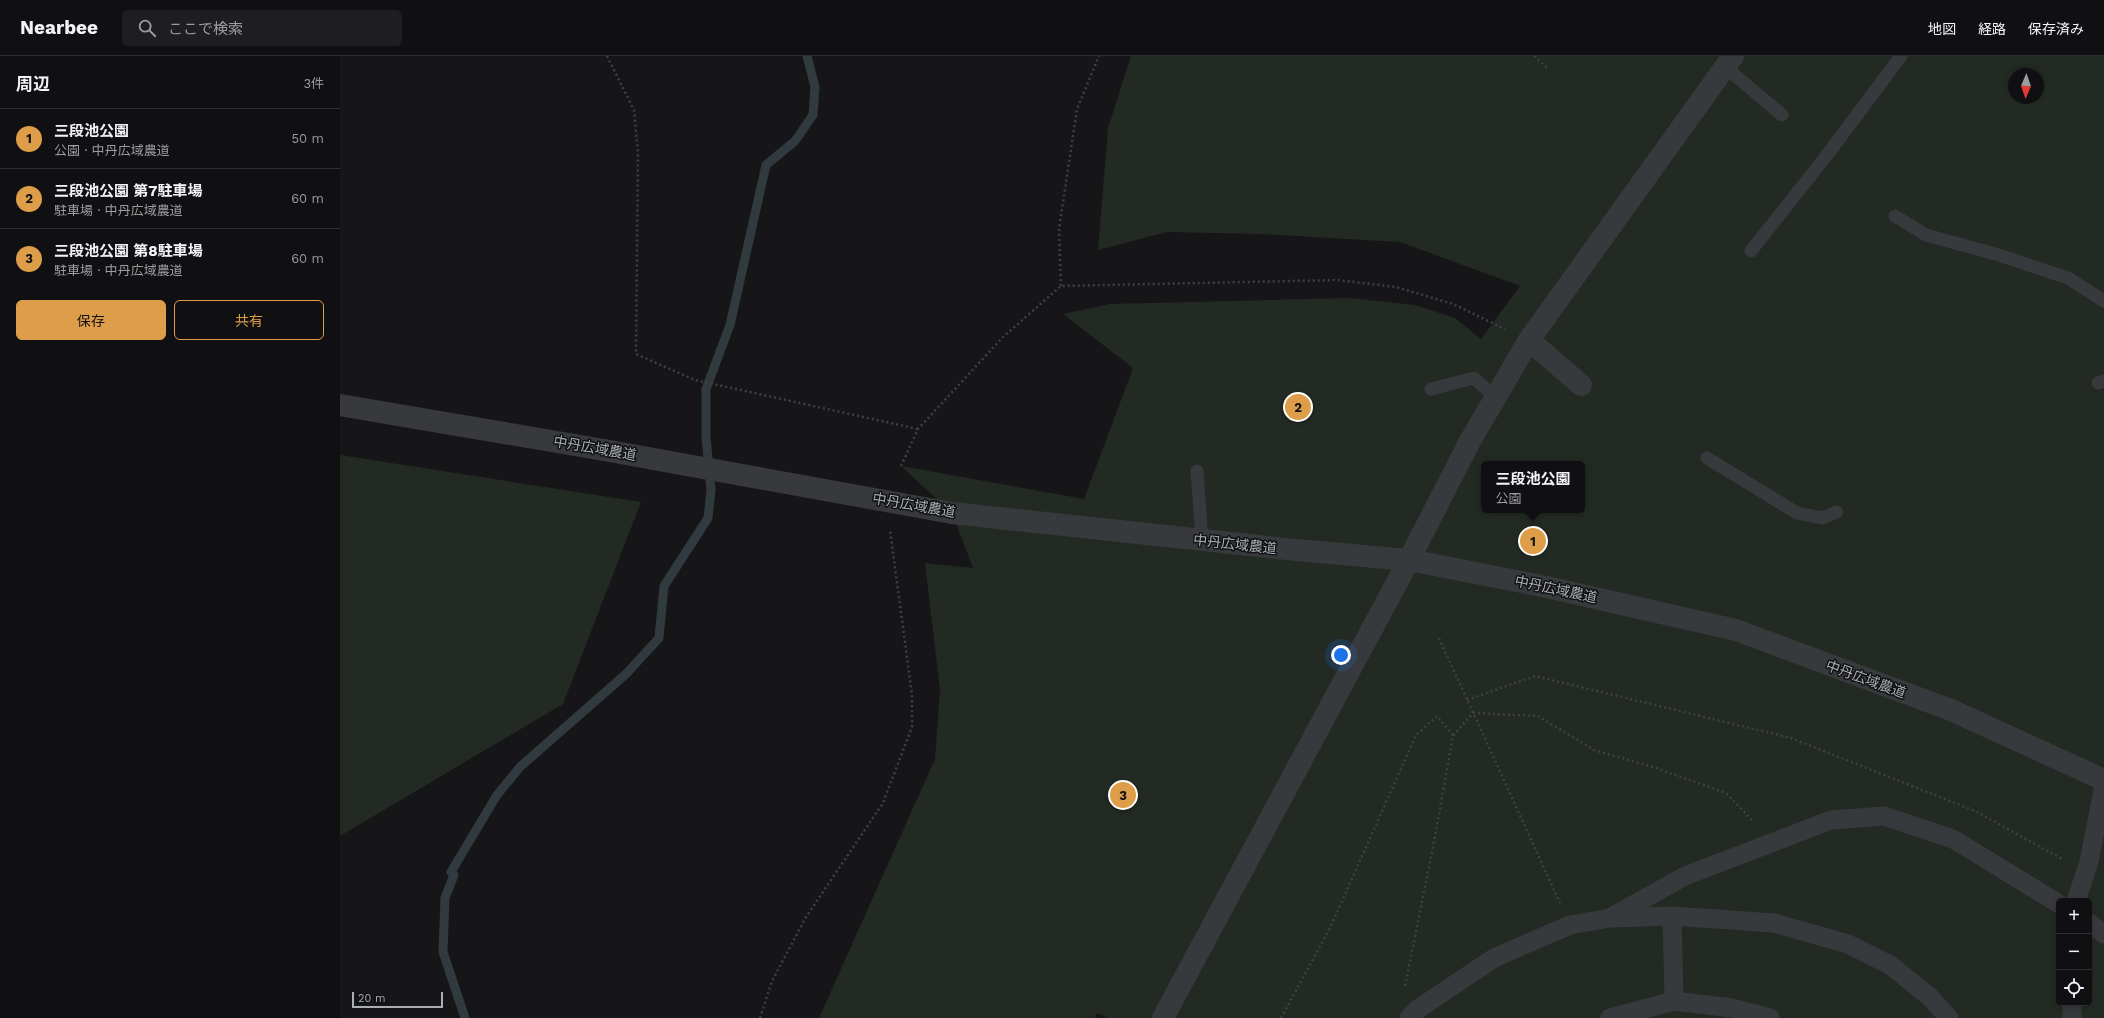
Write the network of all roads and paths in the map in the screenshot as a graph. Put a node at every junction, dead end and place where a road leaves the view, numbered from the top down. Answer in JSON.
{"nodes":[{"id":1,"x":607,"y":56,"type":"edge"},
{"id":2,"x":1099,"y":56,"type":"edge"},
{"id":3,"x":1534,"y":56,"type":"edge"},
{"id":4,"x":1901,"y":56,"type":"edge"},
{"id":5,"x":1729,"y":62,"type":"edge"},
{"id":6,"x":1547,"y":68,"type":"dead end"},
{"id":7,"x":1782,"y":115,"type":"dead end"},
{"id":8,"x":1895,"y":216,"type":"dead end"},
{"id":9,"x":1751,"y":251,"type":"dead end"},
{"id":10,"x":1061,"y":286,"type":"junction"},
{"id":11,"x":2104,"y":301,"type":"edge"},
{"id":12,"x":1529,"y":340,"type":"junction"},
{"id":13,"x":1581,"y":384,"type":"dead end"},
{"id":14,"x":1431,"y":389,"type":"dead end"},
{"id":15,"x":1495,"y":397,"type":"junction"},
{"id":16,"x":340,"y":405,"type":"edge"},
{"id":17,"x":918,"y":428,"type":"junction"},
{"id":18,"x":1707,"y":458,"type":"dead end"},
{"id":19,"x":901,"y":466,"type":"dead end"},
{"id":20,"x":1197,"y":471,"type":"dead end"},
{"id":21,"x":1837,"y":512,"type":"dead end"},
{"id":22,"x":890,"y":524,"type":"dead end"},
{"id":23,"x":1202,"y":540,"type":"junction"},
{"id":24,"x":1409,"y":560,"type":"junction"},
{"id":25,"x":1439,"y":638,"type":"dead end"},
{"id":26,"x":1467,"y":700,"type":"junction"},
{"id":27,"x":1474,"y":713,"type":"junction"},
{"id":28,"x":1453,"y":736,"type":"junction"},
{"id":29,"x":2104,"y":780,"type":"edge"},
{"id":30,"x":2104,"y":785,"type":"edge"},
{"id":31,"x":1774,"y":842,"type":"junction"},
{"id":32,"x":2087,"y":867,"type":"junction"},
{"id":33,"x":2077,"y":898,"type":"edge"},
{"id":34,"x":2056,"y":902,"type":"edge"},
{"id":35,"x":1672,"y":916,"type":"junction"},
{"id":36,"x":1610,"y":918,"type":"junction"},
{"id":37,"x":1570,"y":925,"type":"junction"},
{"id":38,"x":2092,"y":925,"type":"edge"},
{"id":39,"x":2104,"y":934,"type":"edge"},
{"id":40,"x":1405,"y":989,"type":"dead end"},
{"id":41,"x":1674,"y":1001,"type":"junction"},
{"id":42,"x":2072,"y":1006,"type":"edge"},
{"id":43,"x":760,"y":1018,"type":"edge"},
{"id":44,"x":1163,"y":1018,"type":"edge"},
{"id":45,"x":1281,"y":1018,"type":"edge"},
{"id":46,"x":1409,"y":1018,"type":"edge"},
{"id":47,"x":1610,"y":1018,"type":"edge"},
{"id":48,"x":1770,"y":1018,"type":"edge"},
{"id":49,"x":1949,"y":1018,"type":"edge"},
{"id":50,"x":2072,"y":1018,"type":"edge"}],
"edges":[{"from":1,"to":17,"type":"path"},
{"from":2,"to":10,"type":"path"},
{"from":3,"to":6,"type":"path"},
{"from":4,"to":9,"type":"lane"},
{"from":5,"to":7,"type":"lane"},
{"from":5,"to":12,"type":"street"},
{"from":8,"to":11,"type":"lane"},
{"from":10,"to":12,"type":"path"},
{"from":10,"to":17,"type":"path"},
{"from":12,"to":13,"type":"street"},
{"from":12,"to":15,"type":"street"},
{"from":14,"to":15,"type":"lane"},
{"from":15,"to":24,"type":"street"},
{"from":16,"to":23,"type":"street","name":"中丹広域農道","bridge":true},
{"from":17,"to":19,"type":"path"},
{"from":18,"to":21,"type":"lane"},
{"from":20,"to":23,"type":"lane"},
{"from":22,"to":43,"type":"path"},
{"from":23,"to":24,"type":"street","name":"中丹広域農道"},
{"from":24,"to":29,"type":"street","name":"中丹広域農道"},
{"from":24,"to":44,"type":"street"},
{"from":25,"to":26,"type":"path"},
{"from":26,"to":27,"type":"path"},
{"from":26,"to":32,"type":"path"},
{"from":27,"to":28,"type":"path"},
{"from":27,"to":31,"type":"path"},
{"from":27,"to":37,"type":"path"},
{"from":28,"to":40,"type":"path"},
{"from":28,"to":45,"type":"path"},
{"from":30,"to":32,"type":"street"},
{"from":31,"to":34,"type":"street"},
{"from":31,"to":36,"type":"street"},
{"from":32,"to":33,"type":"street"},
{"from":35,"to":36,"type":"street"},
{"from":35,"to":41,"type":"street"},
{"from":35,"to":49,"type":"street"},
{"from":36,"to":37,"type":"street"},
{"from":37,"to":46,"type":"street"},
{"from":38,"to":39,"type":"street"},
{"from":41,"to":47,"type":"street"},
{"from":41,"to":48,"type":"street"},
{"from":42,"to":50,"type":"street"}]}
